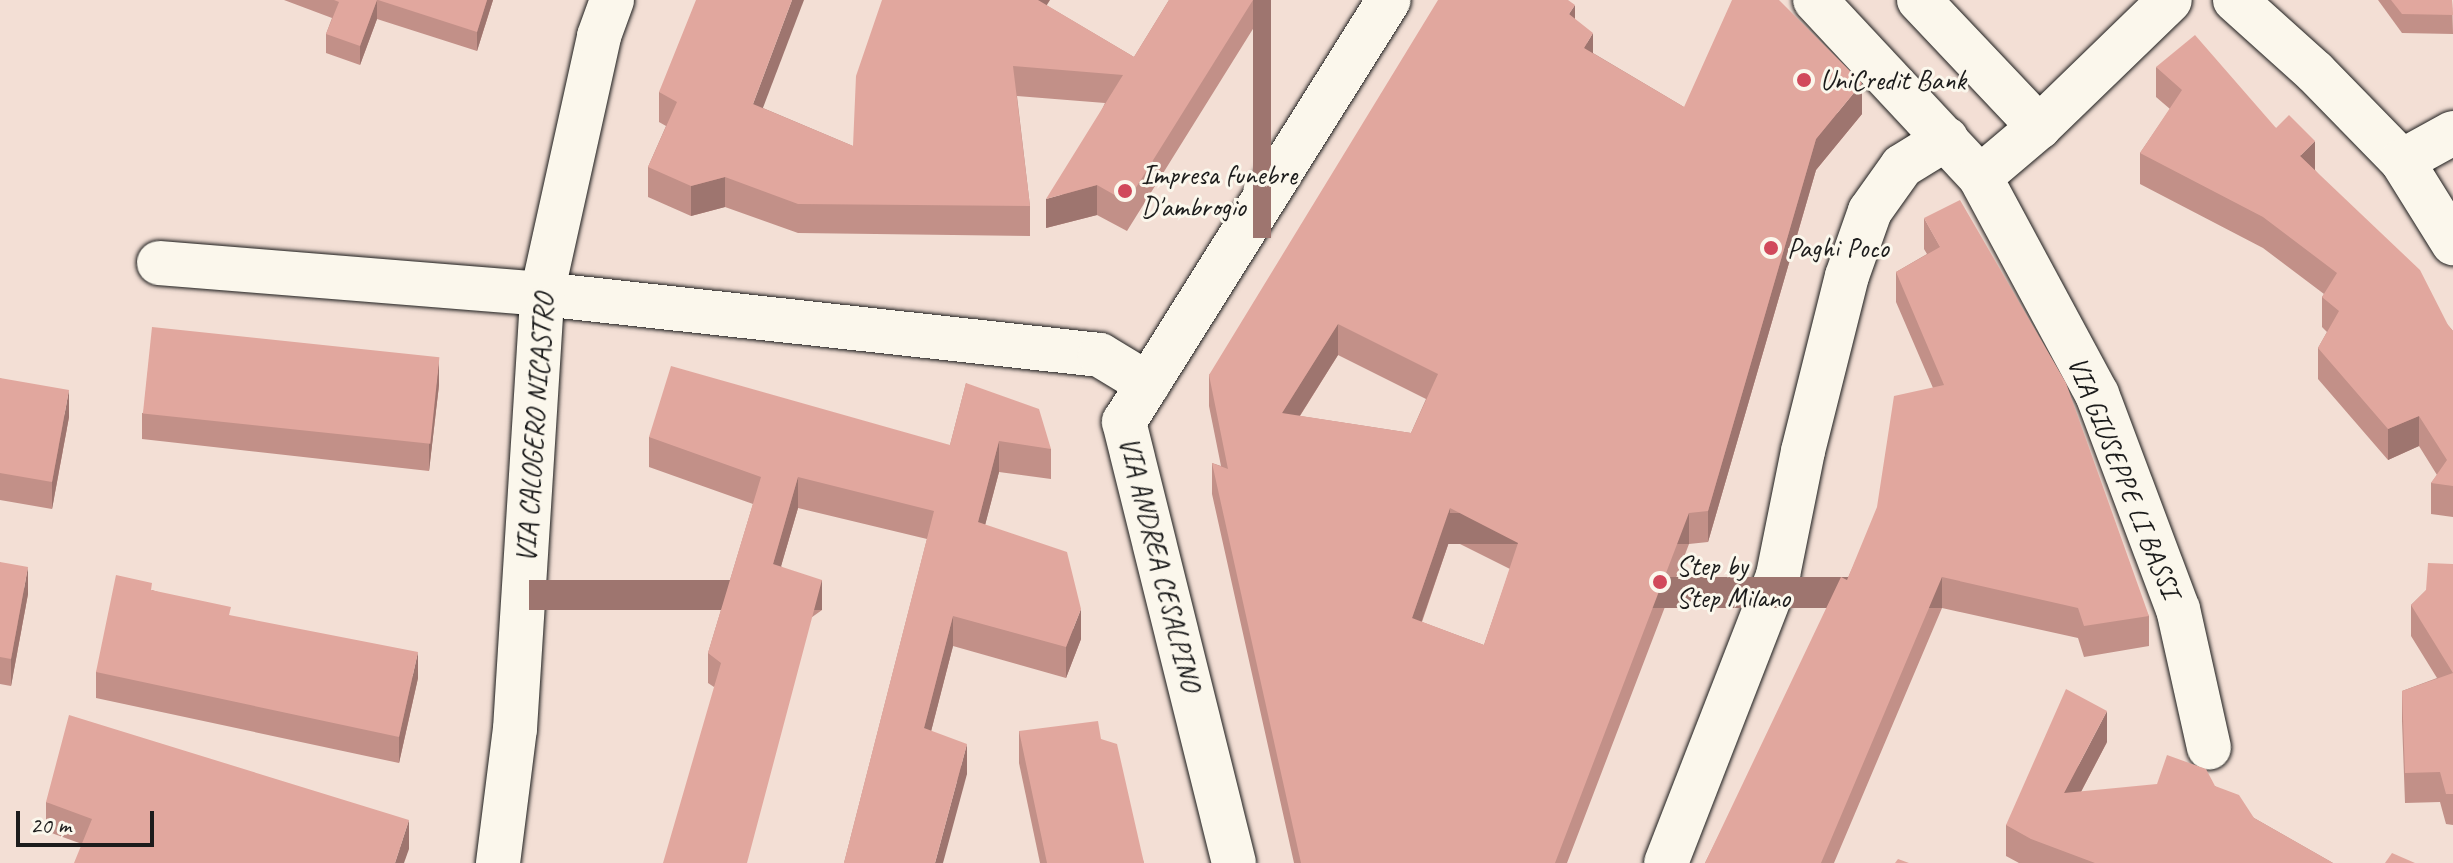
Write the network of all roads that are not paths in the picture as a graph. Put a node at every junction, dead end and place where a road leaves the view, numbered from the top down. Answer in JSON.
{"nodes":[{"id":1,"x":612,"y":0,"type":"edge"},
{"id":2,"x":1389,"y":0,"type":"edge"},
{"id":3,"x":1815,"y":0,"type":"edge"},
{"id":4,"x":1919,"y":0,"type":"edge"},
{"id":5,"x":2170,"y":0,"type":"edge"},
{"id":6,"x":2235,"y":0,"type":"edge"},
{"id":7,"x":2039,"y":127,"type":"junction"},
{"id":8,"x":2453,"y":133,"type":"edge"},
{"id":9,"x":1946,"y":139,"type":"junction"},
{"id":10,"x":2402,"y":161,"type":"junction"},
{"id":11,"x":1980,"y":177,"type":"junction"},
{"id":12,"x":2453,"y":243,"type":"edge"},
{"id":13,"x":159,"y":263,"type":"dead end"},
{"id":14,"x":542,"y":294,"type":"junction"},
{"id":15,"x":1148,"y":384,"type":"junction"},
{"id":16,"x":2209,"y":748,"type":"dead end"},
{"id":17,"x":498,"y":863,"type":"edge"},
{"id":18,"x":1234,"y":863,"type":"edge"},
{"id":19,"x":1666,"y":863,"type":"edge"}],
"edges":[{"from":1,"to":14,"type":"street","name":"VIA CALOGERO NICASTRO"},
{"from":2,"to":15,"type":"street","name":"VIA ANDREA CESALPINO"},
{"from":3,"to":9,"type":"street","name":"VIA GIUSEPPE LI BASSI"},
{"from":4,"to":7,"type":"street"},
{"from":5,"to":7,"type":"street"},
{"from":6,"to":10,"type":"street"},
{"from":7,"to":11,"type":"street"},
{"from":8,"to":10,"type":"street"},
{"from":9,"to":11,"type":"street","name":"VIA GIUSEPPE LI BASSI"},
{"from":9,"to":19,"type":"street"},
{"from":10,"to":12,"type":"street"},
{"from":11,"to":16,"type":"street","name":"VIA GIUSEPPE LI BASSI"},
{"from":13,"to":14,"type":"street"},
{"from":14,"to":15,"type":"street"},
{"from":14,"to":17,"type":"street","name":"VIA CALOGERO NICASTRO"},
{"from":15,"to":18,"type":"street","name":"VIA ANDREA CESALPINO"}]}
